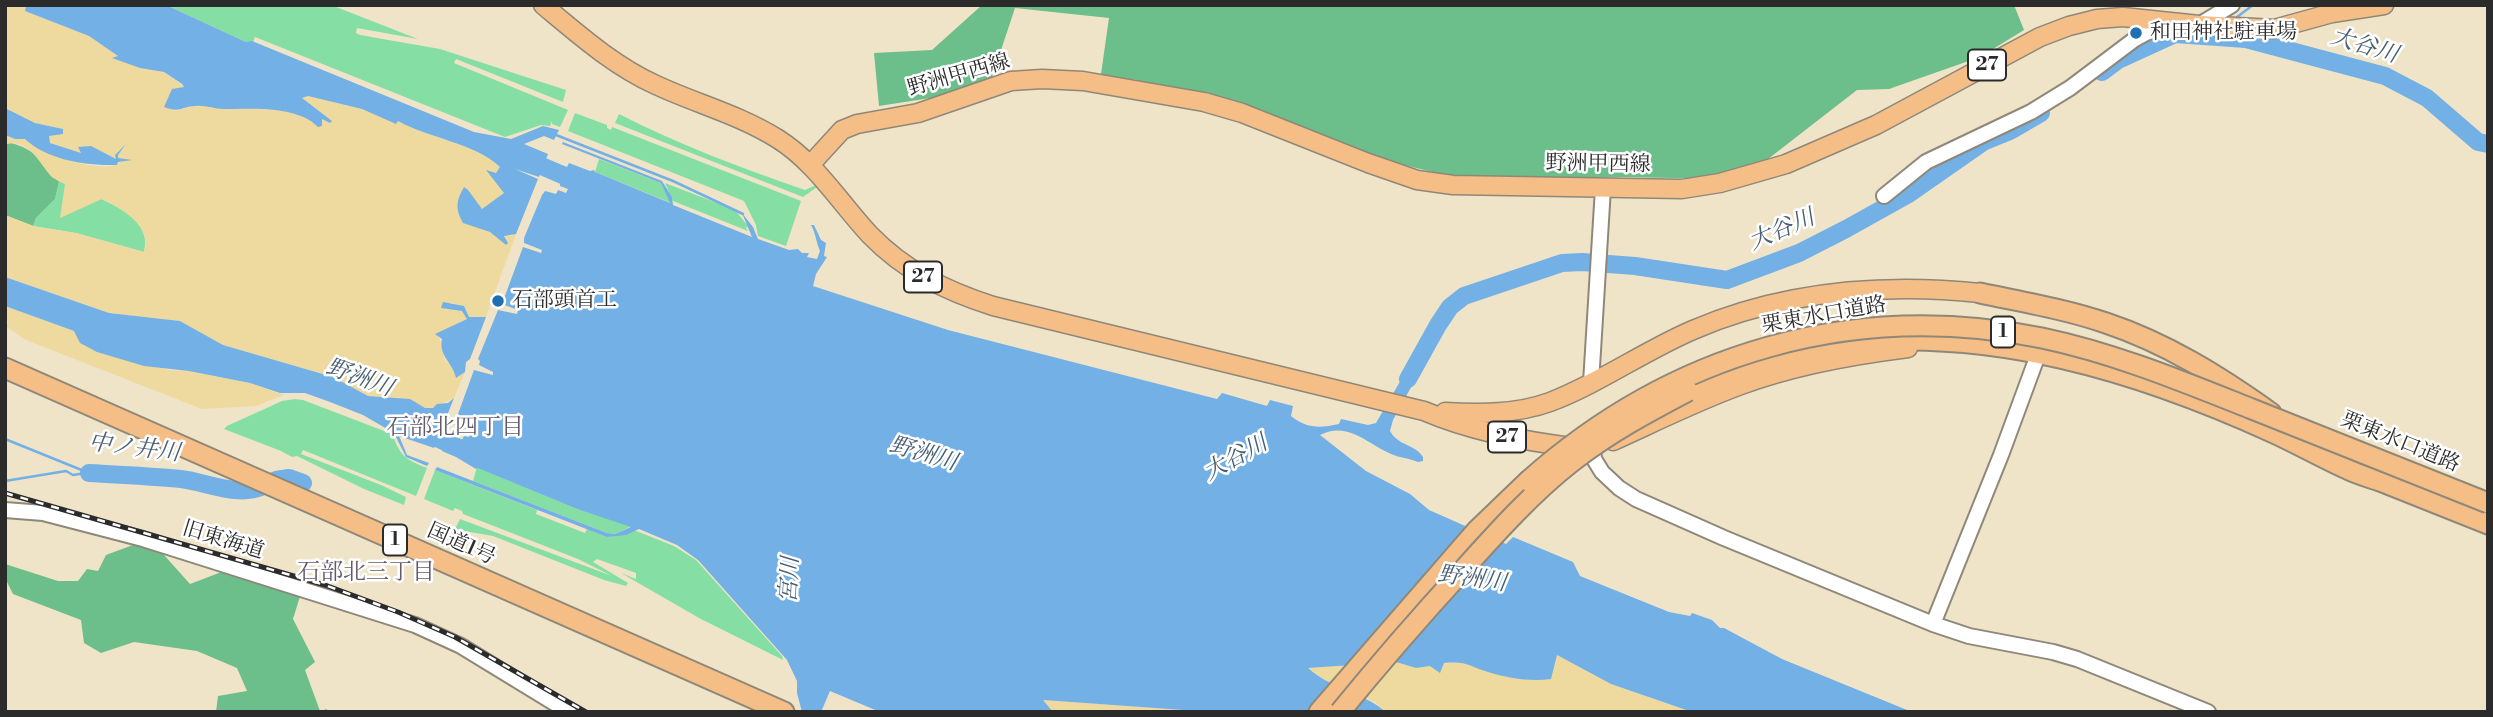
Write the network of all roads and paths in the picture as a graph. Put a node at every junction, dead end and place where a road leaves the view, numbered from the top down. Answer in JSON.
{"nodes":[{"id":1,"x":543,"y":5,"type":"edge"},
{"id":2,"x":2232,"y":5,"type":"edge"},
{"id":3,"x":2384,"y":5,"type":"edge"},
{"id":4,"x":2133,"y":11,"type":"edge"},
{"id":5,"x":2199,"y":25,"type":"junction"},
{"id":6,"x":2174,"y":27,"type":"junction"},
{"id":7,"x":810,"y":165,"type":"junction"},
{"id":8,"x":1603,"y":188,"type":"junction"},
{"id":9,"x":1884,"y":196,"type":"dead end"},
{"id":10,"x":1980,"y":293,"type":"joint"},
{"id":11,"x":1957,"y":342,"type":"junction"},
{"id":12,"x":2039,"y":352,"type":"junction"},
{"id":13,"x":5,"y":368,"type":"edge"},
{"id":14,"x":1591,"y":383,"type":"junction"},
{"id":15,"x":1416,"y":410,"type":"junction"},
{"id":16,"x":1593,"y":449,"type":"junction"},
{"id":17,"x":2378,"y":480,"type":"junction"},
{"id":18,"x":2488,"y":503,"type":"edge"},
{"id":19,"x":5,"y":510,"type":"edge"},
{"id":20,"x":2488,"y":524,"type":"edge"},
{"id":21,"x":1933,"y":624,"type":"junction"},
{"id":22,"x":569,"y":712,"type":"edge"},
{"id":23,"x":785,"y":712,"type":"edge"},
{"id":24,"x":1319,"y":712,"type":"edge"},
{"id":25,"x":1340,"y":712,"type":"edge"},
{"id":26,"x":2208,"y":712,"type":"edge"}],
"edges":[{"from":1,"to":7,"type":"main road","number":"27"},
{"from":2,"to":5,"type":"street"},
{"from":3,"to":5,"type":"main road","name":"野洲甲西線","number":"27"},
{"from":4,"to":6,"type":"main road","name":"野洲甲西線","number":"27"},
{"from":4,"to":8,"type":"main road","name":"野洲甲西線","number":"27"},
{"from":5,"to":6,"type":"main road","name":"野洲甲西線","number":"27"},
{"from":6,"to":9,"type":"street"},
{"from":7,"to":8,"type":"main road","name":"野洲甲西線","number":"27"},
{"from":7,"to":15,"type":"main road","number":"27"},
{"from":8,"to":14,"type":"street"},
{"from":10,"to":14,"type":"main road","number":"27"},
{"from":10,"to":17,"type":"highway","number":"1"},
{"from":11,"to":12,"type":"highway","name":"栗東水口道路","number":"1"},
{"from":11,"to":16,"type":"main road"},
{"from":11,"to":25,"type":"highway","name":"栗東水口道路","number":"1","bridge":true},
{"from":12,"to":17,"type":"highway","name":"栗東水口道路","number":"1"},
{"from":12,"to":21,"type":"street"},
{"from":13,"to":23,"type":"highway","name":"国道1号","number":"1"},
{"from":14,"to":15,"type":"main road","number":"27"},
{"from":15,"to":16,"type":"main road","number":"27"},
{"from":16,"to":21,"type":"street"},
{"from":17,"to":20,"type":"highway","name":"栗東水口道路","number":"1"},
{"from":18,"to":24,"type":"highway","name":"栗東水口道路","number":"1","bridge":true},
{"from":19,"to":22,"type":"street","name":"旧東海道"},
{"from":21,"to":26,"type":"street"}]}
